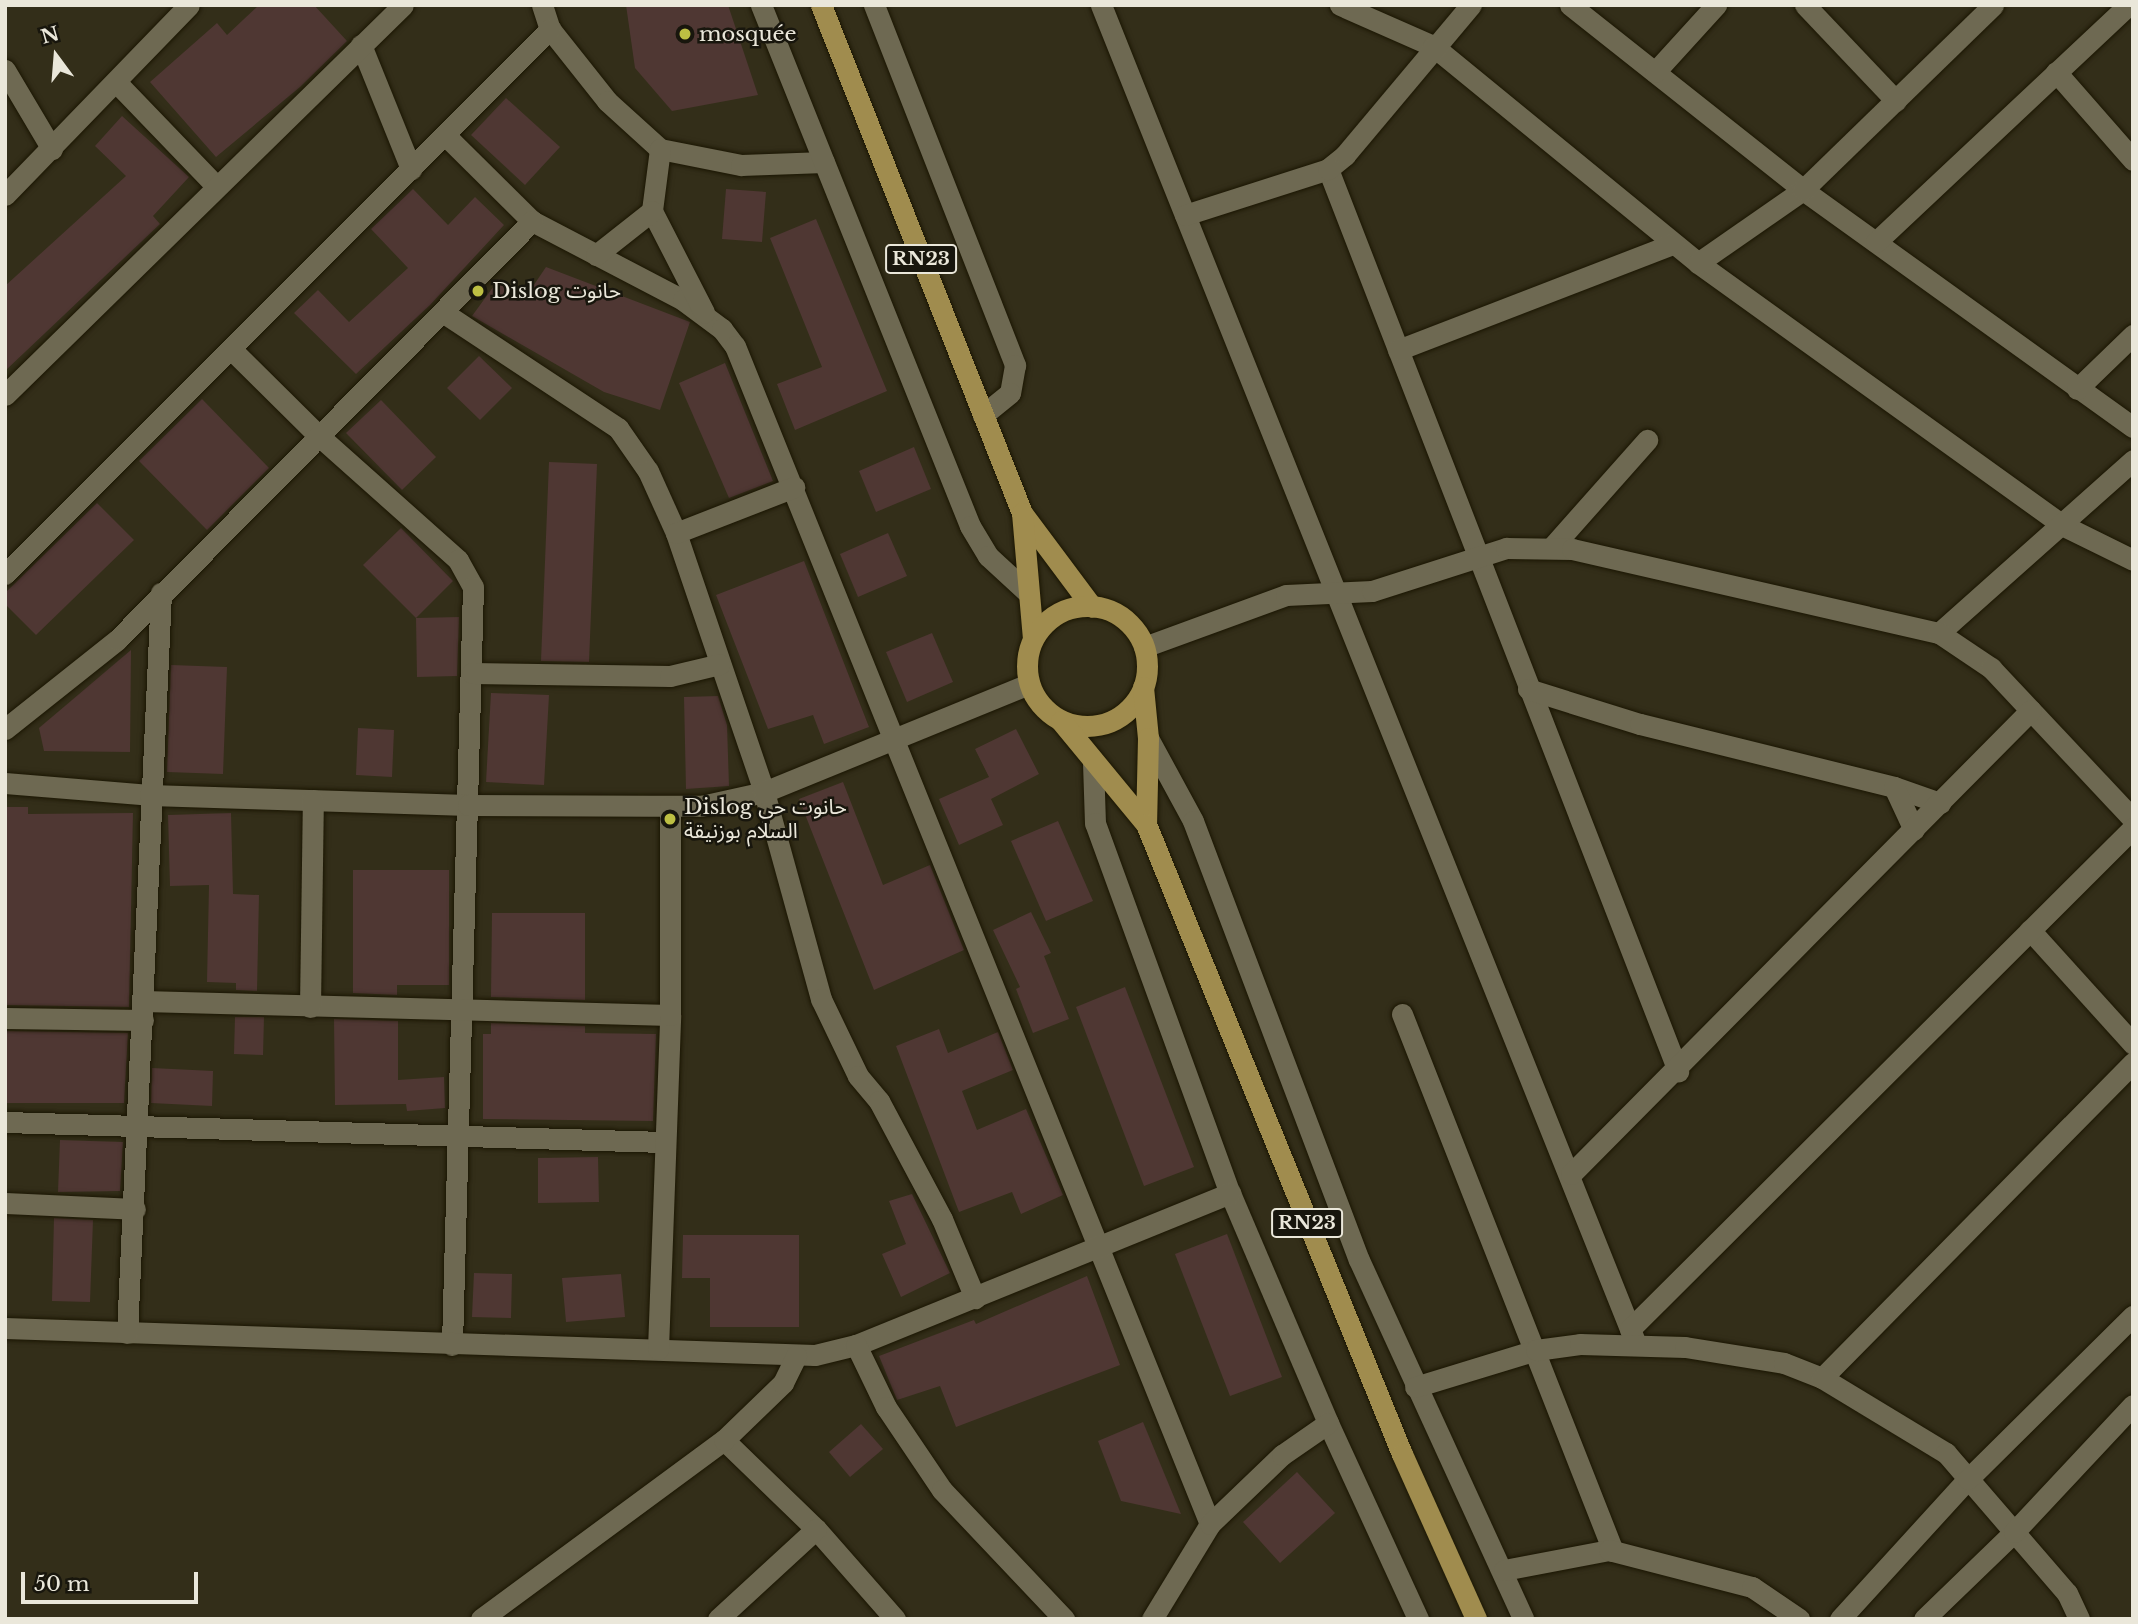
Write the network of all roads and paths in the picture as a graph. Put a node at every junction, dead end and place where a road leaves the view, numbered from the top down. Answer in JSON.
{"nodes":[{"id":1,"x":190,"y":5,"type":"edge"},
{"id":2,"x":542,"y":5,"type":"edge"},
{"id":3,"x":761,"y":5,"type":"edge"},
{"id":4,"x":821,"y":5,"type":"edge"},
{"id":5,"x":874,"y":5,"type":"edge"},
{"id":6,"x":1101,"y":5,"type":"edge"},
{"id":7,"x":1340,"y":5,"type":"edge"},
{"id":8,"x":1471,"y":5,"type":"edge"},
{"id":9,"x":1570,"y":5,"type":"edge"},
{"id":10,"x":1716,"y":5,"type":"edge"},
{"id":11,"x":1805,"y":5,"type":"edge"},
{"id":12,"x":1993,"y":5,"type":"edge"},
{"id":13,"x":2127,"y":6,"type":"edge"},
{"id":14,"x":397,"y":8,"type":"edge"},
{"id":15,"x":2133,"y":12,"type":"edge"},
{"id":16,"x":550,"y":29,"type":"junction"},
{"id":17,"x":361,"y":45,"type":"junction"},
{"id":18,"x":1433,"y":46,"type":"junction"},
{"id":19,"x":5,"y":70,"type":"edge"},
{"id":20,"x":1655,"y":72,"type":"junction"},
{"id":21,"x":2056,"y":72,"type":"junction"},
{"id":22,"x":117,"y":83,"type":"junction"},
{"id":23,"x":1896,"y":100,"type":"junction"},
{"id":24,"x":445,"y":135,"type":"junction"},
{"id":25,"x":51,"y":149,"type":"junction"},
{"id":26,"x":660,"y":149,"type":"junction"},
{"id":27,"x":2133,"y":160,"type":"edge"},
{"id":28,"x":824,"y":162,"type":"junction"},
{"id":29,"x":1328,"y":169,"type":"junction"},
{"id":30,"x":411,"y":170,"type":"junction"},
{"id":31,"x":217,"y":187,"type":"junction"},
{"id":32,"x":1803,"y":190,"type":"junction"},
{"id":33,"x":5,"y":195,"type":"edge"},
{"id":34,"x":652,"y":211,"type":"junction"},
{"id":35,"x":1185,"y":215,"type":"junction"},
{"id":36,"x":532,"y":221,"type":"junction"},
{"id":37,"x":1876,"y":242,"type":"junction"},
{"id":38,"x":1673,"y":244,"type":"junction"},
{"id":39,"x":596,"y":255,"type":"junction"},
{"id":40,"x":1698,"y":263,"type":"junction"},
{"id":41,"x":444,"y":313,"type":"junction"},
{"id":42,"x":705,"y":314,"type":"junction"},
{"id":43,"x":2133,"y":335,"type":"edge"},
{"id":44,"x":231,"y":349,"type":"junction"},
{"id":45,"x":1398,"y":350,"type":"junction"},
{"id":46,"x":2077,"y":389,"type":"junction"},
{"id":47,"x":5,"y":395,"type":"edge"},
{"id":48,"x":982,"y":415,"type":"junction"},
{"id":49,"x":2133,"y":427,"type":"edge"},
{"id":50,"x":319,"y":436,"type":"junction"},
{"id":51,"x":1647,"y":440,"type":"dead end"},
{"id":52,"x":2133,"y":460,"type":"edge"},
{"id":53,"x":794,"y":487,"type":"junction"},
{"id":54,"x":1022,"y":513,"type":"junction"},
{"id":55,"x":2062,"y":524,"type":"junction"},
{"id":56,"x":676,"y":533,"type":"junction"},
{"id":57,"x":1553,"y":547,"type":"junction"},
{"id":58,"x":1477,"y":556,"type":"junction"},
{"id":59,"x":2133,"y":560,"type":"edge"},
{"id":60,"x":5,"y":574,"type":"edge"},
{"id":61,"x":1026,"y":590,"type":"junction"},
{"id":62,"x":1334,"y":591,"type":"junction"},
{"id":63,"x":161,"y":593,"type":"junction"},
{"id":64,"x":1092,"y":607,"type":"junction"},
{"id":65,"x":1938,"y":633,"type":"junction"},
{"id":66,"x":1033,"y":638,"type":"junction"},
{"id":67,"x":1144,"y":647,"type":"junction"},
{"id":68,"x":720,"y":664,"type":"junction"},
{"id":69,"x":472,"y":673,"type":"junction"},
{"id":70,"x":1029,"y":684,"type":"junction"},
{"id":71,"x":1143,"y":687,"type":"junction"},
{"id":72,"x":1528,"y":689,"type":"junction"},
{"id":73,"x":2031,"y":710,"type":"junction"},
{"id":74,"x":1061,"y":721,"type":"junction"},
{"id":75,"x":5,"y":729,"type":"edge"},
{"id":76,"x":1148,"y":738,"type":"junction"},
{"id":77,"x":892,"y":741,"type":"junction"},
{"id":78,"x":1093,"y":763,"type":"junction"},
{"id":79,"x":5,"y":783,"type":"edge"},
{"id":80,"x":1894,"y":787,"type":"junction"},
{"id":81,"x":764,"y":792,"type":"junction"},
{"id":82,"x":150,"y":795,"type":"junction"},
{"id":83,"x":313,"y":800,"type":"junction"},
{"id":84,"x":1940,"y":803,"type":"junction"},
{"id":85,"x":468,"y":805,"type":"junction"},
{"id":86,"x":670,"y":807,"type":"junction"},
{"id":87,"x":2133,"y":819,"type":"edge"},
{"id":88,"x":1146,"y":824,"type":"junction"},
{"id":89,"x":2133,"y":828,"type":"edge"},
{"id":90,"x":1914,"y":830,"type":"junction"},
{"id":91,"x":2030,"y":930,"type":"junction"},
{"id":92,"x":310,"y":1007,"type":"junction"},
{"id":93,"x":143,"y":1011,"type":"junction"},
{"id":94,"x":463,"y":1013,"type":"junction"},
{"id":95,"x":1402,"y":1014,"type":"dead end"},
{"id":96,"x":670,"y":1015,"type":"junction"},
{"id":97,"x":5,"y":1018,"type":"edge"},
{"id":98,"x":2133,"y":1044,"type":"edge"},
{"id":99,"x":2133,"y":1063,"type":"edge"},
{"id":100,"x":1678,"y":1071,"type":"junction"},
{"id":101,"x":5,"y":1122,"type":"edge"},
{"id":102,"x":139,"y":1128,"type":"junction"},
{"id":103,"x":461,"y":1135,"type":"junction"},
{"id":104,"x":663,"y":1142,"type":"junction"},
{"id":105,"x":1571,"y":1174,"type":"junction"},
{"id":106,"x":1230,"y":1193,"type":"junction"},
{"id":107,"x":5,"y":1203,"type":"edge"},
{"id":108,"x":135,"y":1209,"type":"junction"},
{"id":109,"x":1095,"y":1248,"type":"junction"},
{"id":110,"x":975,"y":1298,"type":"junction"},
{"id":111,"x":2133,"y":1316,"type":"edge"},
{"id":112,"x":5,"y":1328,"type":"edge"},
{"id":113,"x":127,"y":1333,"type":"junction"},
{"id":114,"x":1633,"y":1337,"type":"junction"},
{"id":115,"x":452,"y":1345,"type":"junction"},
{"id":116,"x":856,"y":1345,"type":"junction"},
{"id":117,"x":659,"y":1349,"type":"junction"},
{"id":118,"x":1536,"y":1350,"type":"junction"},
{"id":119,"x":796,"y":1356,"type":"junction"},
{"id":120,"x":1822,"y":1378,"type":"junction"},
{"id":121,"x":1415,"y":1387,"type":"junction"},
{"id":122,"x":2133,"y":1405,"type":"edge"},
{"id":123,"x":1328,"y":1423,"type":"junction"},
{"id":124,"x":724,"y":1440,"type":"junction"},
{"id":125,"x":1968,"y":1479,"type":"junction"},
{"id":126,"x":1210,"y":1524,"type":"junction"},
{"id":127,"x":816,"y":1529,"type":"junction"},
{"id":128,"x":2014,"y":1532,"type":"junction"},
{"id":129,"x":1613,"y":1551,"type":"junction"},
{"id":130,"x":1504,"y":1570,"type":"junction"},
{"id":131,"x":497,"y":1615,"type":"edge"},
{"id":132,"x":1415,"y":1617,"type":"edge"},
{"id":133,"x":718,"y":1619,"type":"edge"},
{"id":134,"x":895,"y":1619,"type":"edge"},
{"id":135,"x":1064,"y":1619,"type":"edge"},
{"id":136,"x":1152,"y":1619,"type":"edge"},
{"id":137,"x":1476,"y":1619,"type":"edge"},
{"id":138,"x":1523,"y":1619,"type":"edge"},
{"id":139,"x":1800,"y":1619,"type":"edge"},
{"id":140,"x":1840,"y":1619,"type":"edge"},
{"id":141,"x":1924,"y":1619,"type":"edge"},
{"id":142,"x":2079,"y":1619,"type":"edge"}],
"edges":[{"from":1,"to":22,"type":"street"},
{"from":2,"to":16,"type":"street"},
{"from":3,"to":28,"type":"street"},
{"from":4,"to":48,"type":"main road","number":"RN23"},
{"from":5,"to":48,"type":"street"},
{"from":6,"to":35,"type":"street"},
{"from":7,"to":18,"type":"street"},
{"from":8,"to":18,"type":"street"},
{"from":9,"to":20,"type":"street"},
{"from":10,"to":20,"type":"street"},
{"from":11,"to":23,"type":"street"},
{"from":12,"to":23,"type":"street"},
{"from":13,"to":15,"type":"street"},
{"from":13,"to":21,"type":"street"},
{"from":14,"to":17,"type":"street"},
{"from":16,"to":24,"type":"street"},
{"from":16,"to":26,"type":"street"},
{"from":17,"to":30,"type":"street"},
{"from":17,"to":31,"type":"street"},
{"from":18,"to":29,"type":"street"},
{"from":18,"to":38,"type":"street"},
{"from":19,"to":25,"type":"street"},
{"from":20,"to":32,"type":"street"},
{"from":21,"to":27,"type":"street"},
{"from":21,"to":37,"type":"street"},
{"from":22,"to":25,"type":"street"},
{"from":22,"to":31,"type":"street"},
{"from":23,"to":32,"type":"street"},
{"from":24,"to":30,"type":"street"},
{"from":24,"to":36,"type":"street"},
{"from":25,"to":33,"type":"street"},
{"from":26,"to":28,"type":"street"},
{"from":26,"to":34,"type":"street"},
{"from":28,"to":61,"type":"street"},
{"from":29,"to":35,"type":"street"},
{"from":29,"to":45,"type":"street"},
{"from":30,"to":44,"type":"street"},
{"from":31,"to":47,"type":"street"},
{"from":32,"to":37,"type":"street"},
{"from":32,"to":40,"type":"street"},
{"from":34,"to":39,"type":"street"},
{"from":34,"to":42,"type":"street"},
{"from":35,"to":62,"type":"street"},
{"from":36,"to":39,"type":"street"},
{"from":36,"to":41,"type":"street"},
{"from":37,"to":46,"type":"street"},
{"from":38,"to":40,"type":"street"},
{"from":38,"to":45,"type":"street"},
{"from":39,"to":42,"type":"street"},
{"from":40,"to":55,"type":"street"},
{"from":41,"to":50,"type":"street"},
{"from":41,"to":56,"type":"street"},
{"from":42,"to":53,"type":"street"},
{"from":43,"to":46,"type":"street"},
{"from":44,"to":50,"type":"street"},
{"from":44,"to":60,"type":"street"},
{"from":45,"to":58,"type":"street"},
{"from":46,"to":49,"type":"street"},
{"from":48,"to":54,"type":"main road","number":"RN23"},
{"from":50,"to":63,"type":"street"},
{"from":50,"to":69,"type":"street"},
{"from":51,"to":57,"type":"street"},
{"from":52,"to":55,"type":"street"},
{"from":53,"to":56,"type":"street"},
{"from":53,"to":77,"type":"street"},
{"from":54,"to":61,"type":"main road","number":"RN23"},
{"from":54,"to":64,"type":"main road","number":"RN23"},
{"from":55,"to":59,"type":"street"},
{"from":55,"to":65,"type":"street"},
{"from":56,"to":68,"type":"street"},
{"from":57,"to":58,"type":"street"},
{"from":57,"to":65,"type":"street"},
{"from":58,"to":62,"type":"street"},
{"from":58,"to":72,"type":"street"},
{"from":61,"to":66,"type":"main road","number":"RN23"},
{"from":62,"to":67,"type":"street"},
{"from":62,"to":105,"type":"street"},
{"from":63,"to":75,"type":"street"},
{"from":63,"to":82,"type":"street"},
{"from":64,"to":66,"type":"main road"},
{"from":64,"to":67,"type":"main road"},
{"from":65,"to":73,"type":"street"},
{"from":66,"to":70,"type":"main road","number":"RN23"},
{"from":67,"to":71,"type":"main road","number":"RN23"},
{"from":68,"to":69,"type":"street"},
{"from":68,"to":81,"type":"street"},
{"from":69,"to":85,"type":"street"},
{"from":70,"to":74,"type":"main road","number":"RN23"},
{"from":70,"to":77,"type":"street"},
{"from":71,"to":74,"type":"main road"},
{"from":71,"to":76,"type":"main road","number":"RN23"},
{"from":72,"to":80,"type":"street"},
{"from":72,"to":100,"type":"street"},
{"from":73,"to":84,"type":"street"},
{"from":73,"to":87,"type":"street"},
{"from":74,"to":78,"type":"main road","number":"RN23"},
{"from":76,"to":88,"type":"main road","number":"RN23"},
{"from":76,"to":121,"type":"street"},
{"from":77,"to":81,"type":"street"},
{"from":77,"to":109,"type":"street"},
{"from":78,"to":88,"type":"main road","number":"RN23"},
{"from":78,"to":106,"type":"street"},
{"from":79,"to":82,"type":"street"},
{"from":80,"to":84,"type":"street"},
{"from":80,"to":90,"type":"street"},
{"from":81,"to":86,"type":"street"},
{"from":81,"to":110,"type":"street"},
{"from":82,"to":83,"type":"street"},
{"from":82,"to":93,"type":"street"},
{"from":83,"to":85,"type":"street"},
{"from":83,"to":92,"type":"street"},
{"from":84,"to":90,"type":"street"},
{"from":85,"to":86,"type":"street"},
{"from":85,"to":94,"type":"street"},
{"from":86,"to":96,"type":"street"},
{"from":88,"to":137,"type":"main road","number":"RN23"},
{"from":89,"to":91,"type":"street"},
{"from":90,"to":100,"type":"street"},
{"from":91,"to":98,"type":"street"},
{"from":91,"to":114,"type":"street"},
{"from":92,"to":93,"type":"street"},
{"from":92,"to":94,"type":"street"},
{"from":93,"to":97,"type":"street"},
{"from":93,"to":102,"type":"street"},
{"from":94,"to":96,"type":"street"},
{"from":94,"to":103,"type":"street"},
{"from":95,"to":118,"type":"street"},
{"from":96,"to":104,"type":"street"},
{"from":99,"to":120,"type":"street"},
{"from":100,"to":105,"type":"street"},
{"from":101,"to":102,"type":"street"},
{"from":102,"to":103,"type":"street"},
{"from":102,"to":108,"type":"street"},
{"from":103,"to":104,"type":"street"},
{"from":103,"to":115,"type":"street"},
{"from":104,"to":117,"type":"street"},
{"from":105,"to":114,"type":"street"},
{"from":106,"to":109,"type":"street"},
{"from":106,"to":123,"type":"street"},
{"from":107,"to":108,"type":"street"},
{"from":108,"to":113,"type":"street"},
{"from":109,"to":110,"type":"street"},
{"from":109,"to":126,"type":"street"},
{"from":110,"to":116,"type":"street"},
{"from":111,"to":125,"type":"street"},
{"from":112,"to":113,"type":"street"},
{"from":113,"to":115,"type":"street"},
{"from":114,"to":118,"type":"street"},
{"from":114,"to":120,"type":"street"},
{"from":115,"to":117,"type":"street"},
{"from":116,"to":119,"type":"street"},
{"from":116,"to":135,"type":"street"},
{"from":117,"to":119,"type":"street"},
{"from":118,"to":121,"type":"street"},
{"from":118,"to":129,"type":"street"},
{"from":119,"to":124,"type":"street"},
{"from":120,"to":125,"type":"street"},
{"from":121,"to":130,"type":"street"},
{"from":122,"to":128,"type":"street"},
{"from":123,"to":126,"type":"street"},
{"from":123,"to":132,"type":"street"},
{"from":124,"to":127,"type":"street"},
{"from":124,"to":131,"type":"street"},
{"from":125,"to":128,"type":"street"},
{"from":125,"to":140,"type":"street"},
{"from":126,"to":136,"type":"street"},
{"from":127,"to":133,"type":"street"},
{"from":127,"to":134,"type":"street"},
{"from":128,"to":141,"type":"street"},
{"from":128,"to":142,"type":"street"},
{"from":129,"to":130,"type":"street"},
{"from":129,"to":139,"type":"street"},
{"from":130,"to":138,"type":"street"}]}
